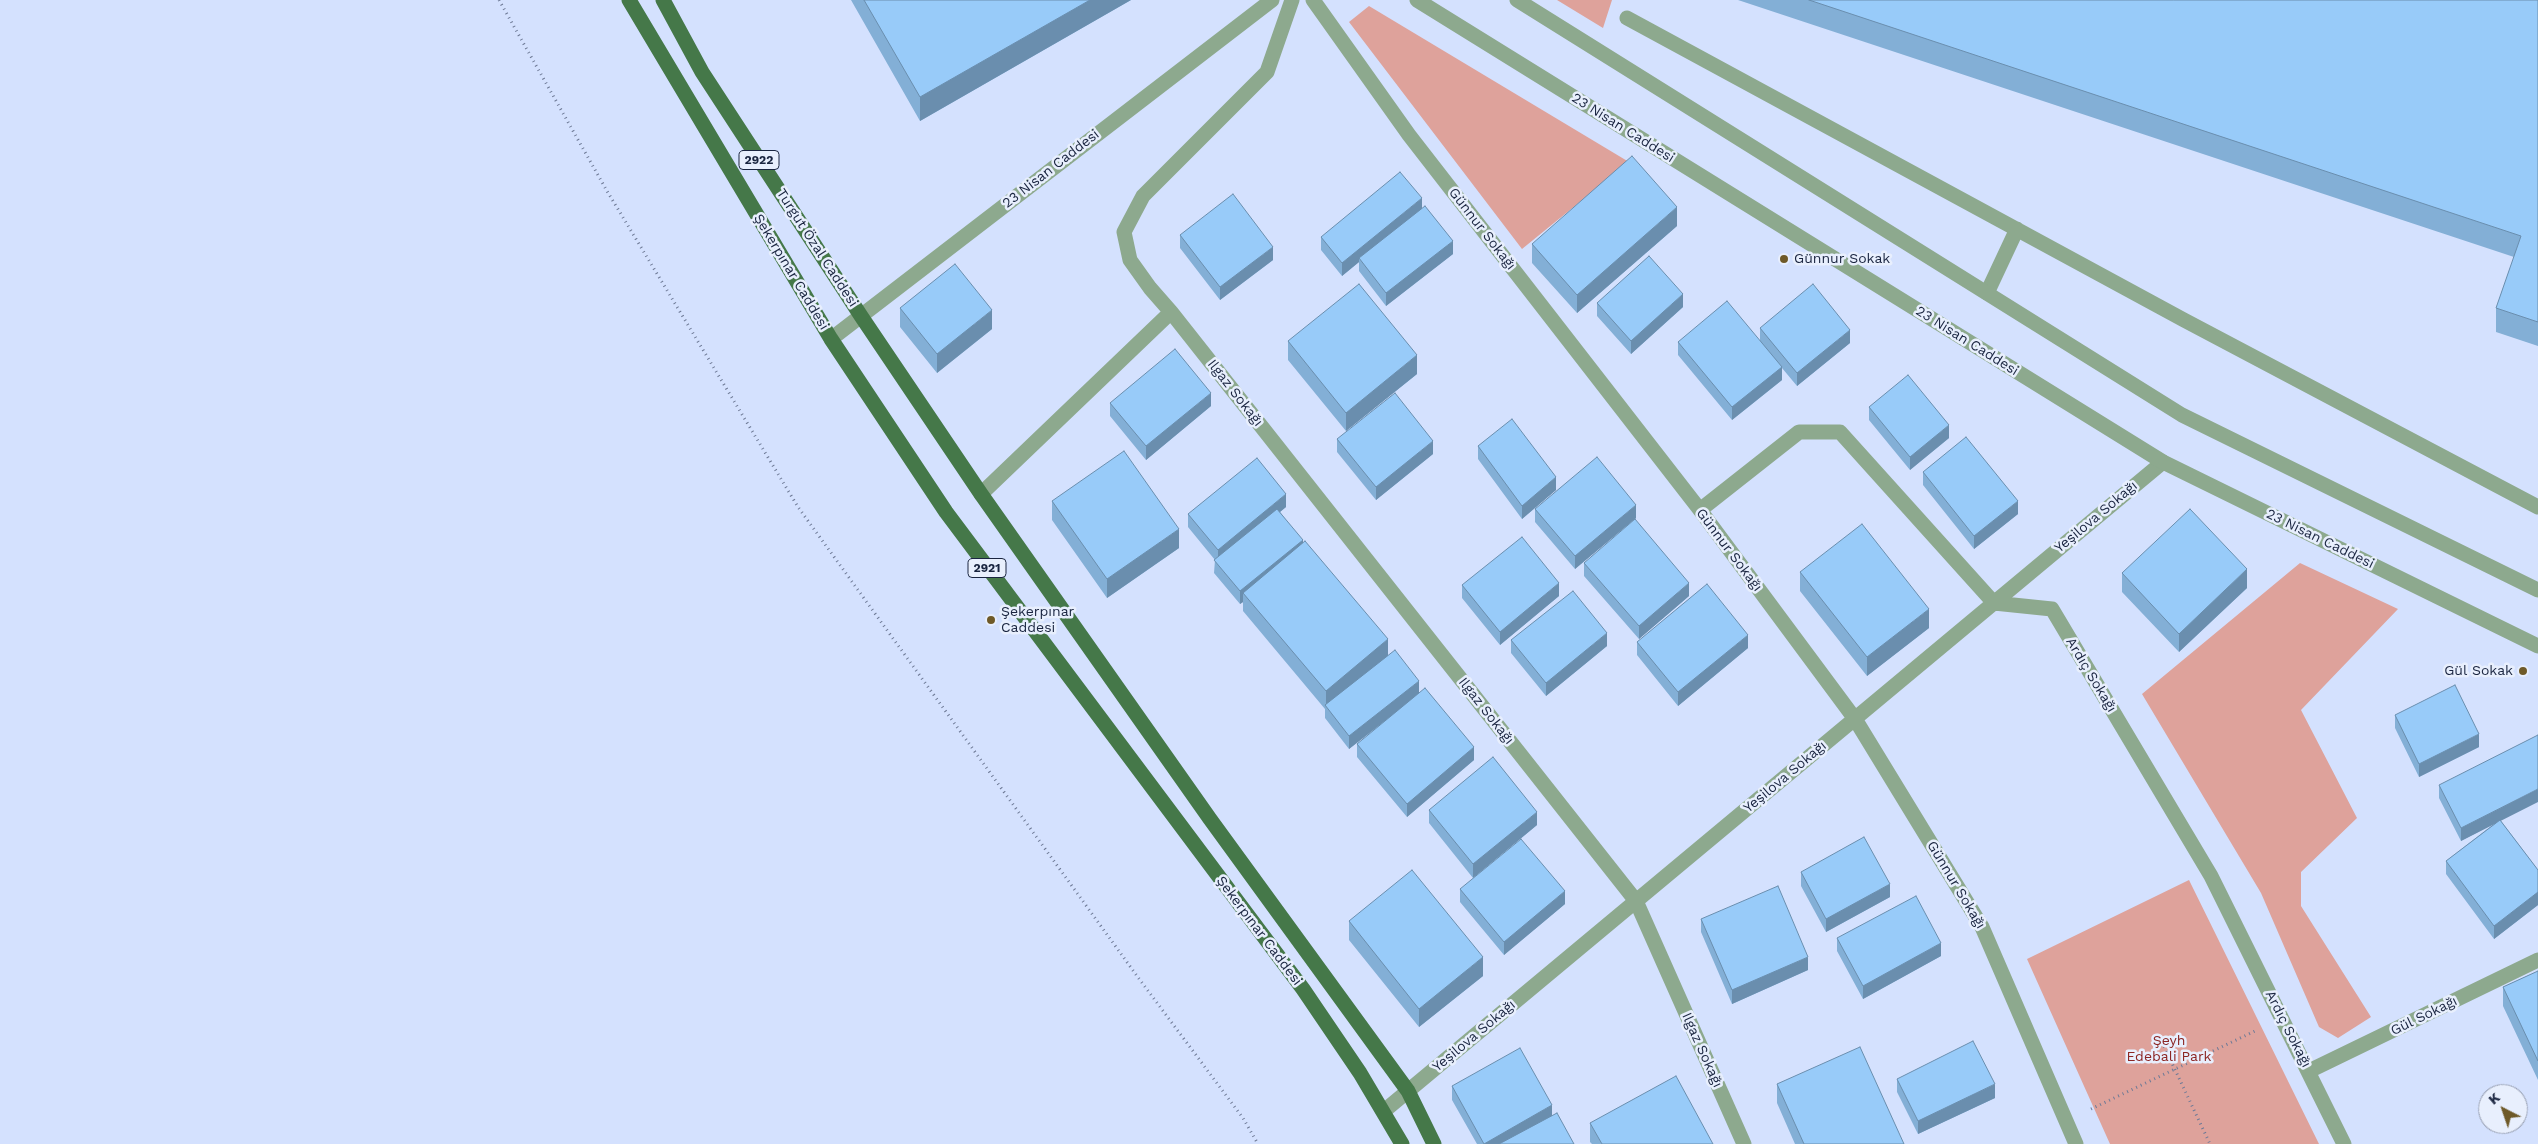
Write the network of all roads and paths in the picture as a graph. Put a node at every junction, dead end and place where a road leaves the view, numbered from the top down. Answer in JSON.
{"nodes":[{"id":1,"x":499,"y":0,"type":"edge"},
{"id":2,"x":629,"y":0,"type":"edge"},
{"id":3,"x":663,"y":0,"type":"edge"},
{"id":4,"x":1272,"y":0,"type":"edge"},
{"id":5,"x":1292,"y":0,"type":"edge"},
{"id":6,"x":1313,"y":0,"type":"edge"},
{"id":7,"x":1417,"y":0,"type":"edge"},
{"id":8,"x":1517,"y":0,"type":"edge"},
{"id":9,"x":1627,"y":18,"type":"dead end"},
{"id":10,"x":2017,"y":229,"type":"junction"},
{"id":11,"x":1987,"y":293,"type":"junction"},
{"id":12,"x":1172,"y":312,"type":"junction"},
{"id":13,"x":861,"y":316,"type":"junction"},
{"id":14,"x":831,"y":339,"type":"junction"},
{"id":15,"x":2163,"y":462,"type":"junction"},
{"id":16,"x":981,"y":494,"type":"junction"},
{"id":17,"x":2538,"y":507,"type":"edge"},
{"id":18,"x":1700,"y":510,"type":"junction"},
{"id":19,"x":2538,"y":590,"type":"edge"},
{"id":20,"x":1994,"y":603,"type":"junction"},
{"id":21,"x":2538,"y":646,"type":"edge"},
{"id":22,"x":1855,"y":719,"type":"junction"},
{"id":23,"x":1636,"y":902,"type":"junction"},
{"id":24,"x":2538,"y":960,"type":"edge"},
{"id":25,"x":2282,"y":1018,"type":"junction"},
{"id":26,"x":2162,"y":1042,"type":"dead end"},
{"id":27,"x":2175,"y":1069,"type":"junction"},
{"id":28,"x":2309,"y":1071,"type":"junction"},
{"id":29,"x":1408,"y":1091,"type":"junction"},
{"id":30,"x":1384,"y":1111,"type":"junction"},
{"id":31,"x":2066,"y":1121,"type":"junction"},
{"id":32,"x":1258,"y":1144,"type":"edge"},
{"id":33,"x":1402,"y":1144,"type":"edge"},
{"id":34,"x":1434,"y":1144,"type":"edge"},
{"id":35,"x":1744,"y":1144,"type":"edge"},
{"id":36,"x":2076,"y":1144,"type":"edge"},
{"id":37,"x":2210,"y":1144,"type":"edge"},
{"id":38,"x":2344,"y":1144,"type":"edge"}],
"edges":[{"from":1,"to":32,"type":"path"},
{"from":2,"to":14,"type":"main road","name":"Şekerpınar Caddesi","number":"2921"},
{"from":3,"to":13,"type":"main road","name":"Turgut Özal Caddesi","number":"2922"},
{"from":4,"to":13,"type":"street","name":"23 Nisan Caddesi"},
{"from":5,"to":12,"type":"street","name":"Ilgaz Sokağı"},
{"from":6,"to":18,"type":"street","name":"Günnur Sokağı"},
{"from":7,"to":15,"type":"street","name":"23 Nisan Caddesi"},
{"from":8,"to":11,"type":"street"},
{"from":9,"to":10,"type":"street"},
{"from":10,"to":11,"type":"street"},
{"from":10,"to":17,"type":"street"},
{"from":11,"to":19,"type":"street"},
{"from":12,"to":16,"type":"street"},
{"from":12,"to":23,"type":"street","name":"Ilgaz Sokağı"},
{"from":13,"to":14,"type":"street","name":"23 Nisan Caddesi"},
{"from":13,"to":16,"type":"main road","name":"Şekerpınar Caddesi","number":"2921"},
{"from":14,"to":30,"type":"main road","name":"Şekerpınar Caddesi","number":"2921"},
{"from":15,"to":20,"type":"street","name":"Yeşilova Sokağı"},
{"from":15,"to":21,"type":"street","name":"23 Nisan Caddesi"},
{"from":16,"to":29,"type":"main road","name":"Şekerpınar Caddesi","number":"2921"},
{"from":18,"to":20,"type":"street"},
{"from":18,"to":22,"type":"street","name":"Günnur Sokağı"},
{"from":20,"to":22,"type":"street","name":"Yeşilova Sokağı"},
{"from":20,"to":25,"type":"street","name":"Ardıç Sokağı"},
{"from":22,"to":23,"type":"street","name":"Yeşilova Sokağı"},
{"from":22,"to":31,"type":"street","name":"Günnur Sokağı"},
{"from":23,"to":29,"type":"street","name":"Yeşilova Sokağı"},
{"from":23,"to":35,"type":"street","name":"Ilgaz Sokağı"},
{"from":24,"to":28,"type":"street","name":"Gül Sokağı"},
{"from":25,"to":27,"type":"path"},
{"from":25,"to":28,"type":"street","name":"Ardıç Sokağı"},
{"from":26,"to":27,"type":"path"},
{"from":27,"to":31,"type":"path"},
{"from":27,"to":37,"type":"path"},
{"from":28,"to":38,"type":"street","name":"Ardıç Sokağı"},
{"from":29,"to":30,"type":"street","name":"Yeşilova Sokağı"},
{"from":29,"to":34,"type":"main road","name":"Şekerpınar Caddesi","number":"2921"},
{"from":30,"to":33,"type":"main road","name":"Şekerpınar Caddesi","number":"2921"},
{"from":31,"to":36,"type":"street","name":"Günnur Sokağı"}]}
